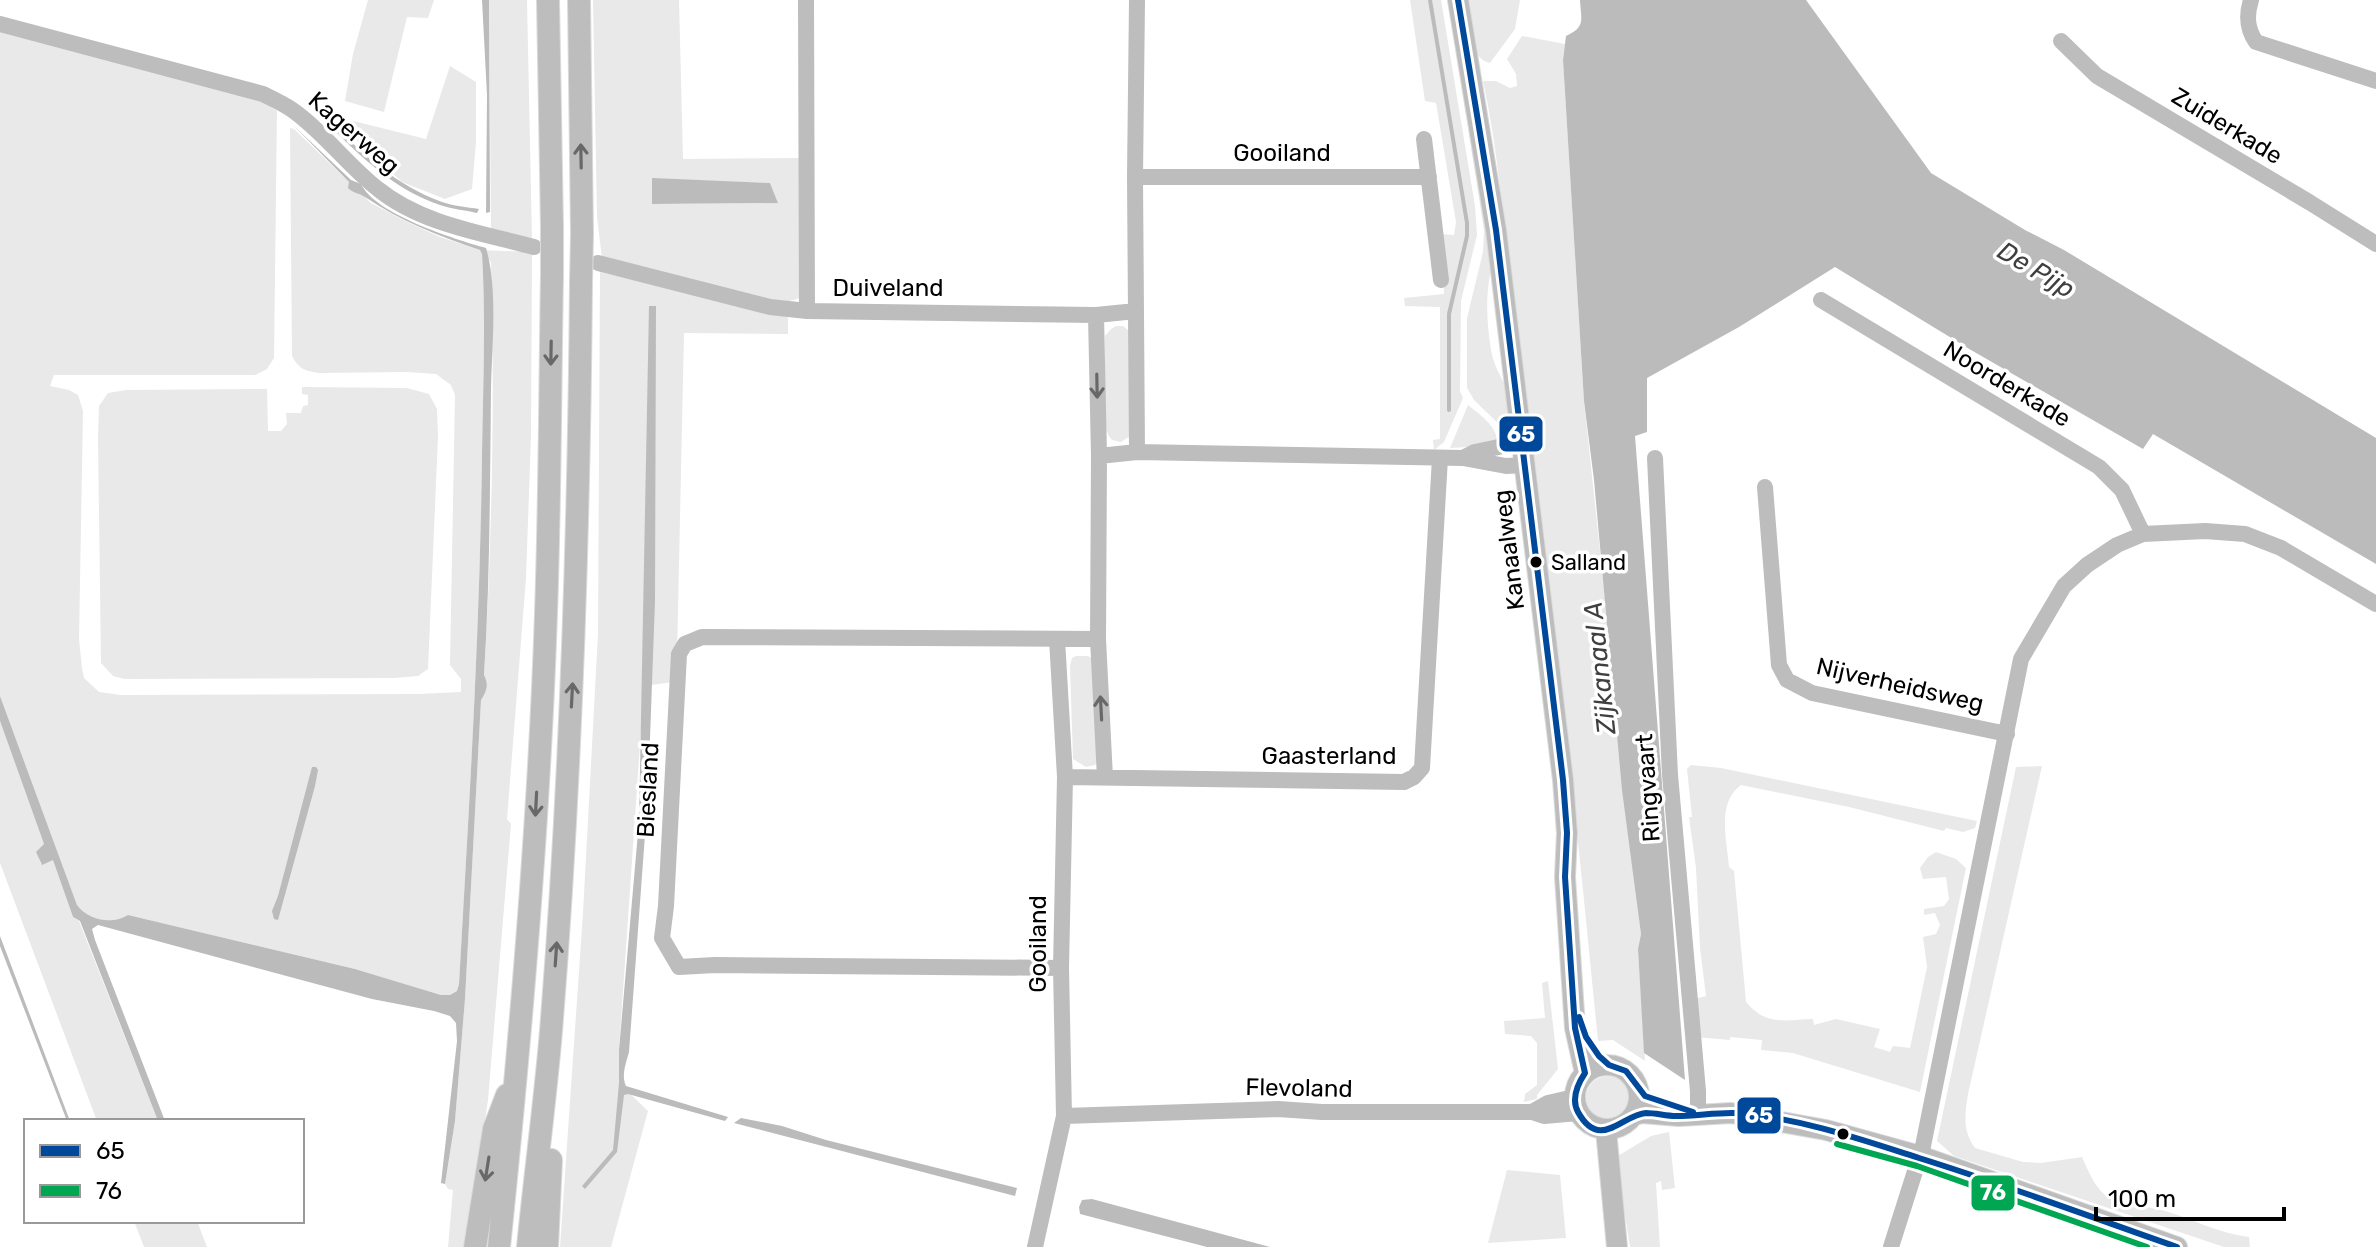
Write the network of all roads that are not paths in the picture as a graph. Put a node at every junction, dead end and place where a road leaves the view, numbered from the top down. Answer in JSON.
{"nodes":[{"id":1,"x":548,"y":0,"type":"edge"},
{"id":2,"x":579,"y":0,"type":"edge"},
{"id":3,"x":806,"y":0,"type":"edge"},
{"id":4,"x":1137,"y":0,"type":"edge"},
{"id":5,"x":1458,"y":0,"type":"edge"},
{"id":6,"x":2251,"y":0,"type":"edge"},
{"id":7,"x":0,"y":24,"type":"edge"},
{"id":8,"x":2061,"y":41,"type":"dead end"},
{"id":9,"x":2376,"y":81,"type":"edge"},
{"id":10,"x":1424,"y":139,"type":"dead end"},
{"id":11,"x":1135,"y":177,"type":"junction"},
{"id":12,"x":1429,"y":177,"type":"junction"},
{"id":13,"x":2376,"y":244,"type":"edge"},
{"id":14,"x":534,"y":247,"type":"dead end"},
{"id":15,"x":598,"y":263,"type":"dead end"},
{"id":16,"x":1441,"y":280,"type":"dead end"},
{"id":17,"x":1821,"y":300,"type":"dead end"},
{"id":18,"x":807,"y":311,"type":"junction"},
{"id":19,"x":1136,"y":311,"type":"junction"},
{"id":20,"x":1096,"y":315,"type":"junction"},
{"id":21,"x":1522,"y":442,"type":"junction"},
{"id":22,"x":1137,"y":452,"type":"junction"},
{"id":23,"x":1099,"y":456,"type":"junction"},
{"id":24,"x":1440,"y":458,"type":"junction"},
{"id":25,"x":1463,"y":458,"type":"junction"},
{"id":26,"x":1655,"y":458,"type":"dead end"},
{"id":27,"x":1525,"y":465,"type":"junction"},
{"id":28,"x":1765,"y":487,"type":"dead end"},
{"id":29,"x":2143,"y":534,"type":"junction"},
{"id":30,"x":2376,"y":604,"type":"edge"},
{"id":31,"x":1057,"y":639,"type":"junction"},
{"id":32,"x":1098,"y":639,"type":"junction"},
{"id":33,"x":2007,"y":734,"type":"junction"},
{"id":34,"x":1065,"y":777,"type":"junction"},
{"id":35,"x":1105,"y":778,"type":"junction"},
{"id":36,"x":1061,"y":968,"type":"junction"},
{"id":37,"x":1573,"y":1001,"type":"junction"},
{"id":38,"x":551,"y":1032,"type":"junction"},
{"id":39,"x":1609,"y":1065,"type":"junction"},
{"id":40,"x":517,"y":1068,"type":"junction"},
{"id":41,"x":1585,"y":1073,"type":"junction"},
{"id":42,"x":1639,"y":1091,"type":"junction"},
{"id":43,"x":1576,"y":1105,"type":"junction"},
{"id":44,"x":1698,"y":1114,"type":"junction"},
{"id":45,"x":1634,"y":1115,"type":"junction"},
{"id":46,"x":1064,"y":1116,"type":"junction"},
{"id":47,"x":1606,"y":1130,"type":"junction"},
{"id":48,"x":1920,"y":1156,"type":"junction"},
{"id":49,"x":475,"y":1247,"type":"edge"},
{"id":50,"x":499,"y":1247,"type":"edge"},
{"id":51,"x":528,"y":1247,"type":"edge"},
{"id":52,"x":547,"y":1247,"type":"edge"},
{"id":53,"x":1035,"y":1247,"type":"edge"},
{"id":54,"x":1617,"y":1247,"type":"edge"},
{"id":55,"x":1891,"y":1247,"type":"edge"},
{"id":56,"x":2177,"y":1247,"type":"edge"}],
"edges":[{"from":1,"to":40,"type":"highway","one_way":true,"bridge":true},
{"from":38,"to":2,"type":"highway","one_way":true,"bridge":true},
{"from":3,"to":18,"type":"street","name":"Duiveland"},
{"from":4,"to":11,"type":"street"},
{"from":5,"to":21,"type":"main road","name":"Kanaalweg"},
{"from":6,"to":9,"type":"street"},
{"from":7,"to":14,"type":"street","name":"Kagerweg"},
{"from":8,"to":13,"type":"street","name":"Zuiderkade"},
{"from":10,"to":12,"type":"street"},
{"from":11,"to":12,"type":"street","name":"Gooiland"},
{"from":11,"to":19,"type":"street"},
{"from":12,"to":16,"type":"street"},
{"from":15,"to":18,"type":"street"},
{"from":17,"to":29,"type":"street","name":"Noorderkade"},
{"from":18,"to":20,"type":"street","name":"Duiveland"},
{"from":19,"to":20,"type":"street","name":"Duiveland"},
{"from":19,"to":22,"type":"street"},
{"from":20,"to":23,"type":"street","one_way":true},
{"from":21,"to":25,"type":"street"},
{"from":21,"to":27,"type":"main road","name":"Kanaalweg"},
{"from":22,"to":23,"type":"street"},
{"from":22,"to":24,"type":"street"},
{"from":23,"to":32,"type":"street"},
{"from":24,"to":25,"type":"street"},
{"from":24,"to":35,"type":"street","name":"Gaasterland"},
{"from":25,"to":27,"type":"street"},
{"from":26,"to":44,"type":"street","name":"Ringvaart"},
{"from":27,"to":37,"type":"main road","name":"Kanaalweg"},
{"from":28,"to":33,"type":"street","name":"Nijverheidsweg"},
{"from":29,"to":30,"type":"street"},
{"from":29,"to":33,"type":"street"},
{"from":31,"to":32,"type":"street","name":"Biesland"},
{"from":31,"to":34,"type":"street","name":"Gooiland"},
{"from":31,"to":36,"type":"street","name":"Biesland"},
{"from":35,"to":32,"type":"street","one_way":true},
{"from":33,"to":48,"type":"street"},
{"from":34,"to":35,"type":"street","name":"Gaasterland"},
{"from":34,"to":36,"type":"street","name":"Gooiland"},
{"from":36,"to":46,"type":"street","name":"Gooiland"},
{"from":37,"to":39,"type":"main road","name":"Kanaalweg"},
{"from":37,"to":41,"type":"main road","name":"Kanaalweg"},
{"from":38,"to":51,"type":"highway"},
{"from":38,"to":52,"type":"highway"},
{"from":39,"to":41,"type":"main road"},
{"from":39,"to":42,"type":"main road"},
{"from":40,"to":49,"type":"highway","one_way":true},
{"from":40,"to":50,"type":"highway"},
{"from":41,"to":43,"type":"main road"},
{"from":42,"to":44,"type":"main road"},
{"from":42,"to":45,"type":"main road"},
{"from":43,"to":46,"type":"street","name":"Flevoland"},
{"from":43,"to":47,"type":"main road"},
{"from":44,"to":45,"type":"main road"},
{"from":44,"to":48,"type":"main road"},
{"from":45,"to":47,"type":"main road"},
{"from":46,"to":53,"type":"street","name":"Gooiland"},
{"from":47,"to":54,"type":"main road"},
{"from":48,"to":55,"type":"street"},
{"from":48,"to":56,"type":"main road"}]}
